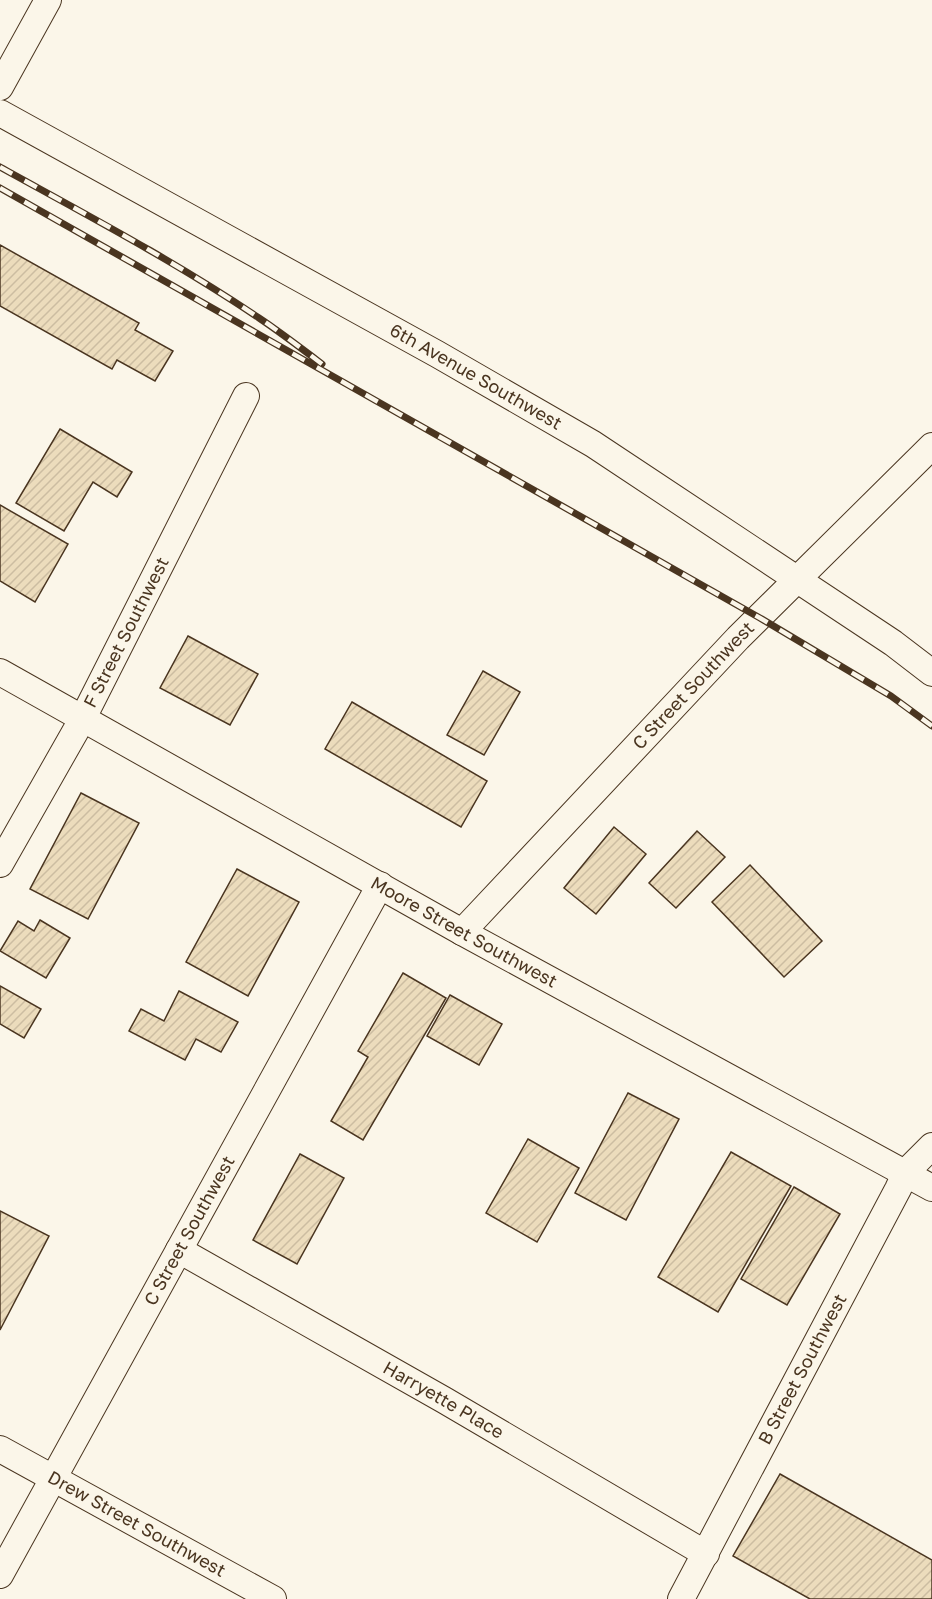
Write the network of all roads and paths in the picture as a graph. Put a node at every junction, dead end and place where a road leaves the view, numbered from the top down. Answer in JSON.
{"nodes":[{"id":1,"x":48,"y":0,"type":"edge"},
{"id":2,"x":0,"y":87,"type":"edge"},
{"id":3,"x":0,"y":113,"type":"edge"},
{"id":4,"x":246,"y":396,"type":"dead end"},
{"id":5,"x":932,"y":446,"type":"edge"},
{"id":6,"x":797,"y":580,"type":"junction"},
{"id":7,"x":0,"y":672,"type":"edge"},
{"id":8,"x":932,"y":673,"type":"edge"},
{"id":9,"x":83,"y":718,"type":"junction"},
{"id":10,"x":0,"y":864,"type":"edge"},
{"id":11,"x":380,"y":885,"type":"junction"},
{"id":12,"x":462,"y":932,"type":"junction"},
{"id":13,"x":932,"y":1146,"type":"edge"},
{"id":14,"x":906,"y":1172,"type":"junction"},
{"id":15,"x":932,"y":1188,"type":"edge"},
{"id":16,"x":179,"y":1250,"type":"junction"},
{"id":17,"x":0,"y":1449,"type":"edge"},
{"id":18,"x":54,"y":1478,"type":"junction"},
{"id":19,"x":705,"y":1554,"type":"junction"},
{"id":20,"x":0,"y":1575,"type":"edge"},
{"id":21,"x":273,"y":1599,"type":"edge"},
{"id":22,"x":681,"y":1599,"type":"edge"}],
"edges":[{"from":1,"to":2,"type":"street"},
{"from":3,"to":6,"type":"street","name":"6th Avenue Southwest"},
{"from":4,"to":9,"type":"street","name":"F Street Southwest"},
{"from":5,"to":6,"type":"street","name":"C Street Southwest"},
{"from":6,"to":8,"type":"street","name":"6th Avenue Southwest"},
{"from":6,"to":12,"type":"street","name":"C Street Southwest"},
{"from":7,"to":9,"type":"street","name":"Moore Street Southwest"},
{"from":9,"to":10,"type":"street","name":"F Street Southwest"},
{"from":9,"to":11,"type":"street","name":"Moore Street Southwest"},
{"from":11,"to":12,"type":"street","name":"Moore Street Southwest"},
{"from":11,"to":16,"type":"street","name":"C Street Southwest"},
{"from":12,"to":14,"type":"street","name":"Moore Street Southwest"},
{"from":13,"to":14,"type":"street","name":"B Street Southwest"},
{"from":14,"to":15,"type":"street","name":"Moore Street Southwest"},
{"from":14,"to":19,"type":"street","name":"B Street Southwest"},
{"from":16,"to":18,"type":"street","name":"C Street Southwest"},
{"from":16,"to":19,"type":"street","name":"Harryette Place"},
{"from":17,"to":18,"type":"street","name":"Drew Street Southwest"},
{"from":18,"to":20,"type":"street","name":"C Street Southwest"},
{"from":18,"to":21,"type":"street","name":"Drew Street Southwest"},
{"from":19,"to":22,"type":"street","name":"B Street Southwest"}]}
